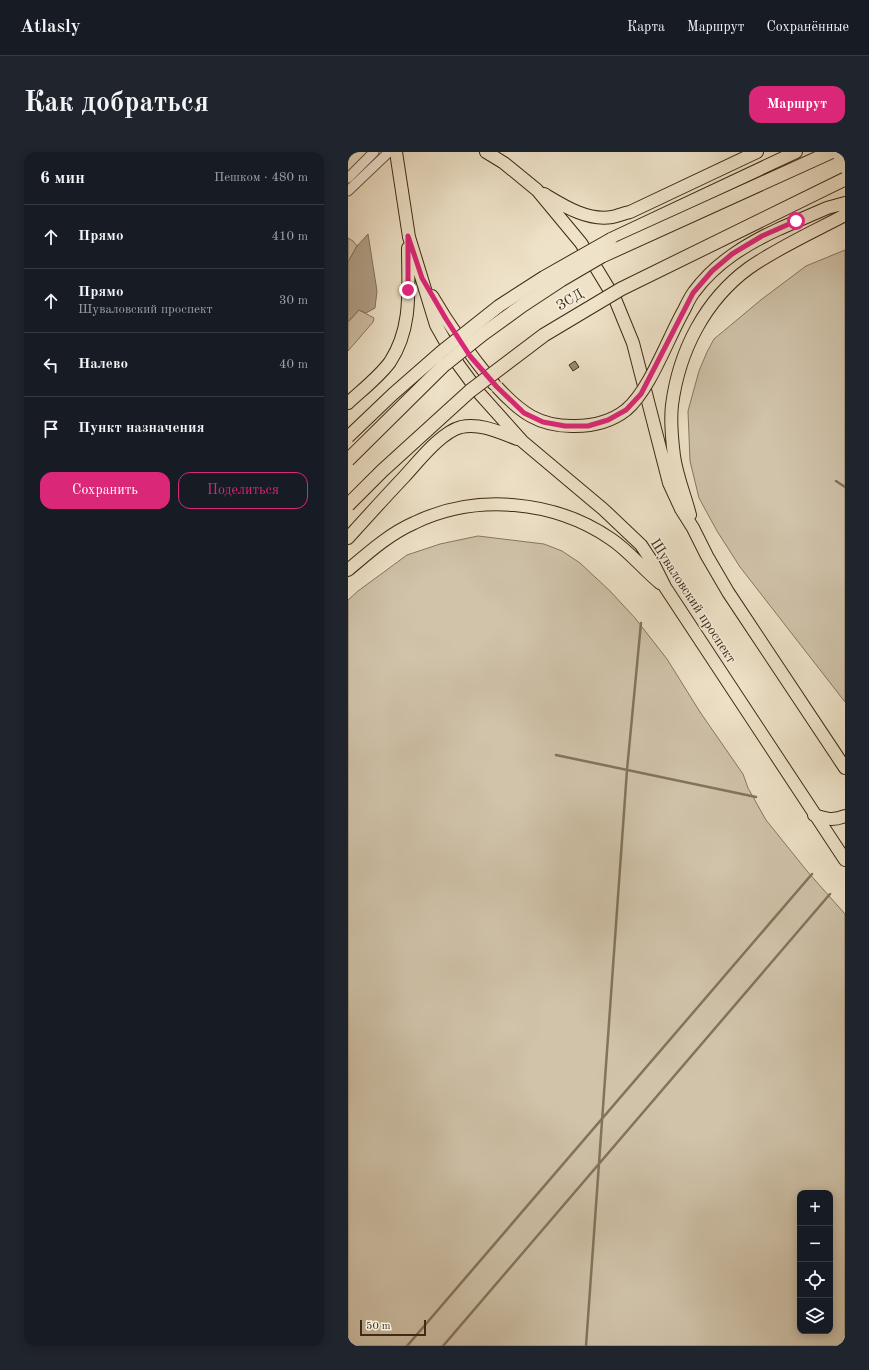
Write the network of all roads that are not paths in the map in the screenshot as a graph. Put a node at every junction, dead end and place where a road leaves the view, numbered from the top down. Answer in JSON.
{"nodes":[{"id":1,"x":374,"y":152,"type":"edge"},
{"id":2,"x":389,"y":152,"type":"edge"},
{"id":3,"x":396,"y":152,"type":"edge"},
{"id":4,"x":486,"y":152,"type":"edge"},
{"id":5,"x":757,"y":152,"type":"edge"},
{"id":6,"x":796,"y":152,"type":"edge"},
{"id":7,"x":830,"y":152,"type":"edge"},
{"id":8,"x":348,"y":178,"type":"edge"},
{"id":9,"x":845,"y":180,"type":"edge"},
{"id":10,"x":537,"y":190,"type":"junction"},
{"id":11,"x":348,"y":191,"type":"edge"},
{"id":12,"x":845,"y":203,"type":"edge"},
{"id":13,"x":845,"y":215,"type":"edge"},
{"id":14,"x":408,"y":236,"type":"junction"},
{"id":15,"x":422,"y":278,"type":"junction"},
{"id":16,"x":348,"y":403,"type":"edge"},
{"id":17,"x":348,"y":437,"type":"edge"},
{"id":18,"x":522,"y":441,"type":"junction"},
{"id":19,"x":348,"y":460,"type":"edge"},
{"id":20,"x":348,"y":504,"type":"edge"},
{"id":21,"x":693,"y":528,"type":"junction"},
{"id":22,"x":348,"y":538,"type":"edge"},
{"id":23,"x":348,"y":570,"type":"edge"},
{"id":24,"x":665,"y":587,"type":"junction"},
{"id":25,"x":845,"y":768,"type":"edge"},
{"id":26,"x":814,"y":815,"type":"junction"},
{"id":27,"x":845,"y":816,"type":"edge"},
{"id":28,"x":845,"y":860,"type":"edge"}],
"edges":[{"from":1,"to":8,"type":"street"},
{"from":2,"to":11,"type":"street"},
{"from":3,"to":14,"type":"main road","name":"Шуваловский проспект"},
{"from":4,"to":10,"type":"main road"},
{"from":5,"to":10,"type":"main road"},
{"from":6,"to":17,"type":"main road","bridge":true},
{"from":7,"to":19,"type":"highway","name":"ЗСД","bridge":true},
{"from":9,"to":20,"type":"highway","name":"ЗСД","bridge":true},
{"from":10,"to":21,"type":"main road"},
{"from":12,"to":15,"type":"main road","bridge":true},
{"from":13,"to":21,"type":"main road"},
{"from":14,"to":15,"type":"main road","name":"Шуваловский проспект"},
{"from":14,"to":16,"type":"main road"},
{"from":15,"to":18,"type":"main road","name":"Шуваловский проспект"},
{"from":18,"to":22,"type":"main road"},
{"from":18,"to":24,"type":"main road","name":"Шуваловский проспект"},
{"from":21,"to":25,"type":"main road"},
{"from":23,"to":24,"type":"main road"},
{"from":24,"to":26,"type":"main road","name":"Шуваловский проспект"},
{"from":26,"to":27,"type":"main road"},
{"from":26,"to":28,"type":"main road","name":"Шуваловский проспект"}]}
